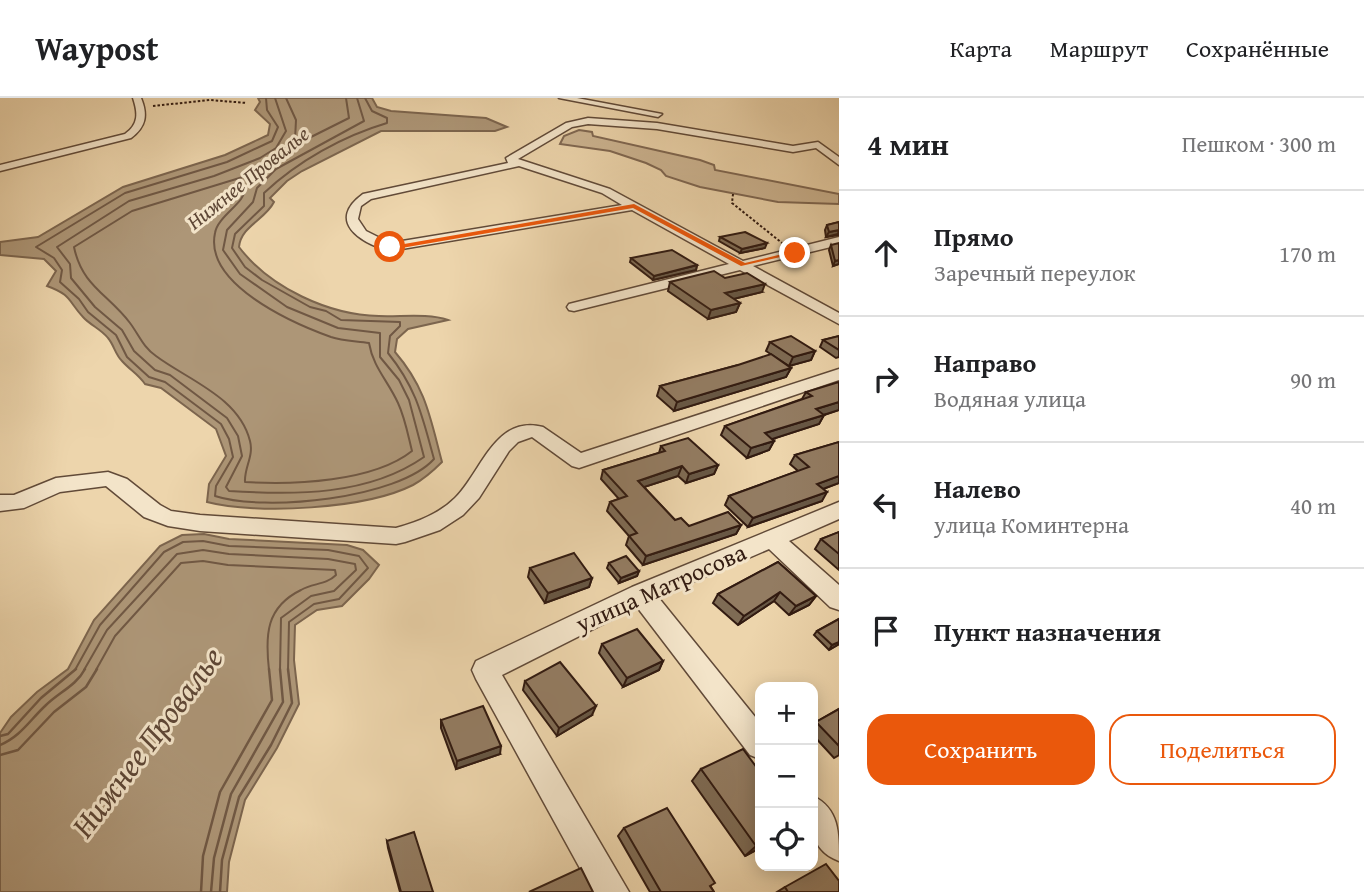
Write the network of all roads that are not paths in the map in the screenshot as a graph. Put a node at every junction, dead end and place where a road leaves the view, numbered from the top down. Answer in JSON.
{"nodes":[{"id":1,"x":563,"y":98,"type":"edge"},
{"id":2,"x":138,"y":102,"type":"edge"},
{"id":3,"x":665,"y":115,"type":"dead end"},
{"id":4,"x":699,"y":122,"type":"dead end"},
{"id":5,"x":818,"y":145,"type":"junction"},
{"id":6,"x":839,"y":146,"type":"edge"},
{"id":7,"x":516,"y":161,"type":"junction"},
{"id":8,"x":839,"y":162,"type":"edge"},
{"id":9,"x":0,"y":168,"type":"edge"},
{"id":10,"x":634,"y":206,"type":"junction"},
{"id":11,"x":839,"y":242,"type":"edge"},
{"id":12,"x":744,"y":265,"type":"junction"},
{"id":13,"x":574,"y":307,"type":"dead end"},
{"id":14,"x":839,"y":319,"type":"edge"},
{"id":15,"x":839,"y":374,"type":"edge"},
{"id":16,"x":0,"y":503,"type":"edge"},
{"id":17,"x":839,"y":510,"type":"edge"},
{"id":18,"x":772,"y":539,"type":"junction"},
{"id":19,"x":640,"y":594,"type":"junction"},
{"id":20,"x":839,"y":600,"type":"edge"},
{"id":21,"x":755,"y":739,"type":"edge"},
{"id":22,"x":818,"y":818,"type":"edge"},
{"id":23,"x":839,"y":845,"type":"edge"},
{"id":24,"x":612,"y":892,"type":"edge"}],
"edges":[{"from":1,"to":3,"type":"street"},
{"from":2,"to":9,"type":"street"},
{"from":4,"to":5,"type":"street"},
{"from":5,"to":6,"type":"street"},
{"from":5,"to":7,"type":"street"},
{"from":5,"to":8,"type":"street"},
{"from":7,"to":10,"type":"street"},
{"from":7,"to":10,"type":"street"},
{"from":10,"to":12,"type":"street"},
{"from":11,"to":12,"type":"street"},
{"from":12,"to":13,"type":"street"},
{"from":12,"to":14,"type":"street"},
{"from":15,"to":16,"type":"street"},
{"from":17,"to":18,"type":"street","name":"улица Матросова"},
{"from":18,"to":19,"type":"street","name":"улица Матросова"},
{"from":18,"to":20,"type":"street"},
{"from":19,"to":21,"type":"street"},
{"from":19,"to":24,"type":"street","name":"улица Матросова"},
{"from":22,"to":23,"type":"street"}]}
